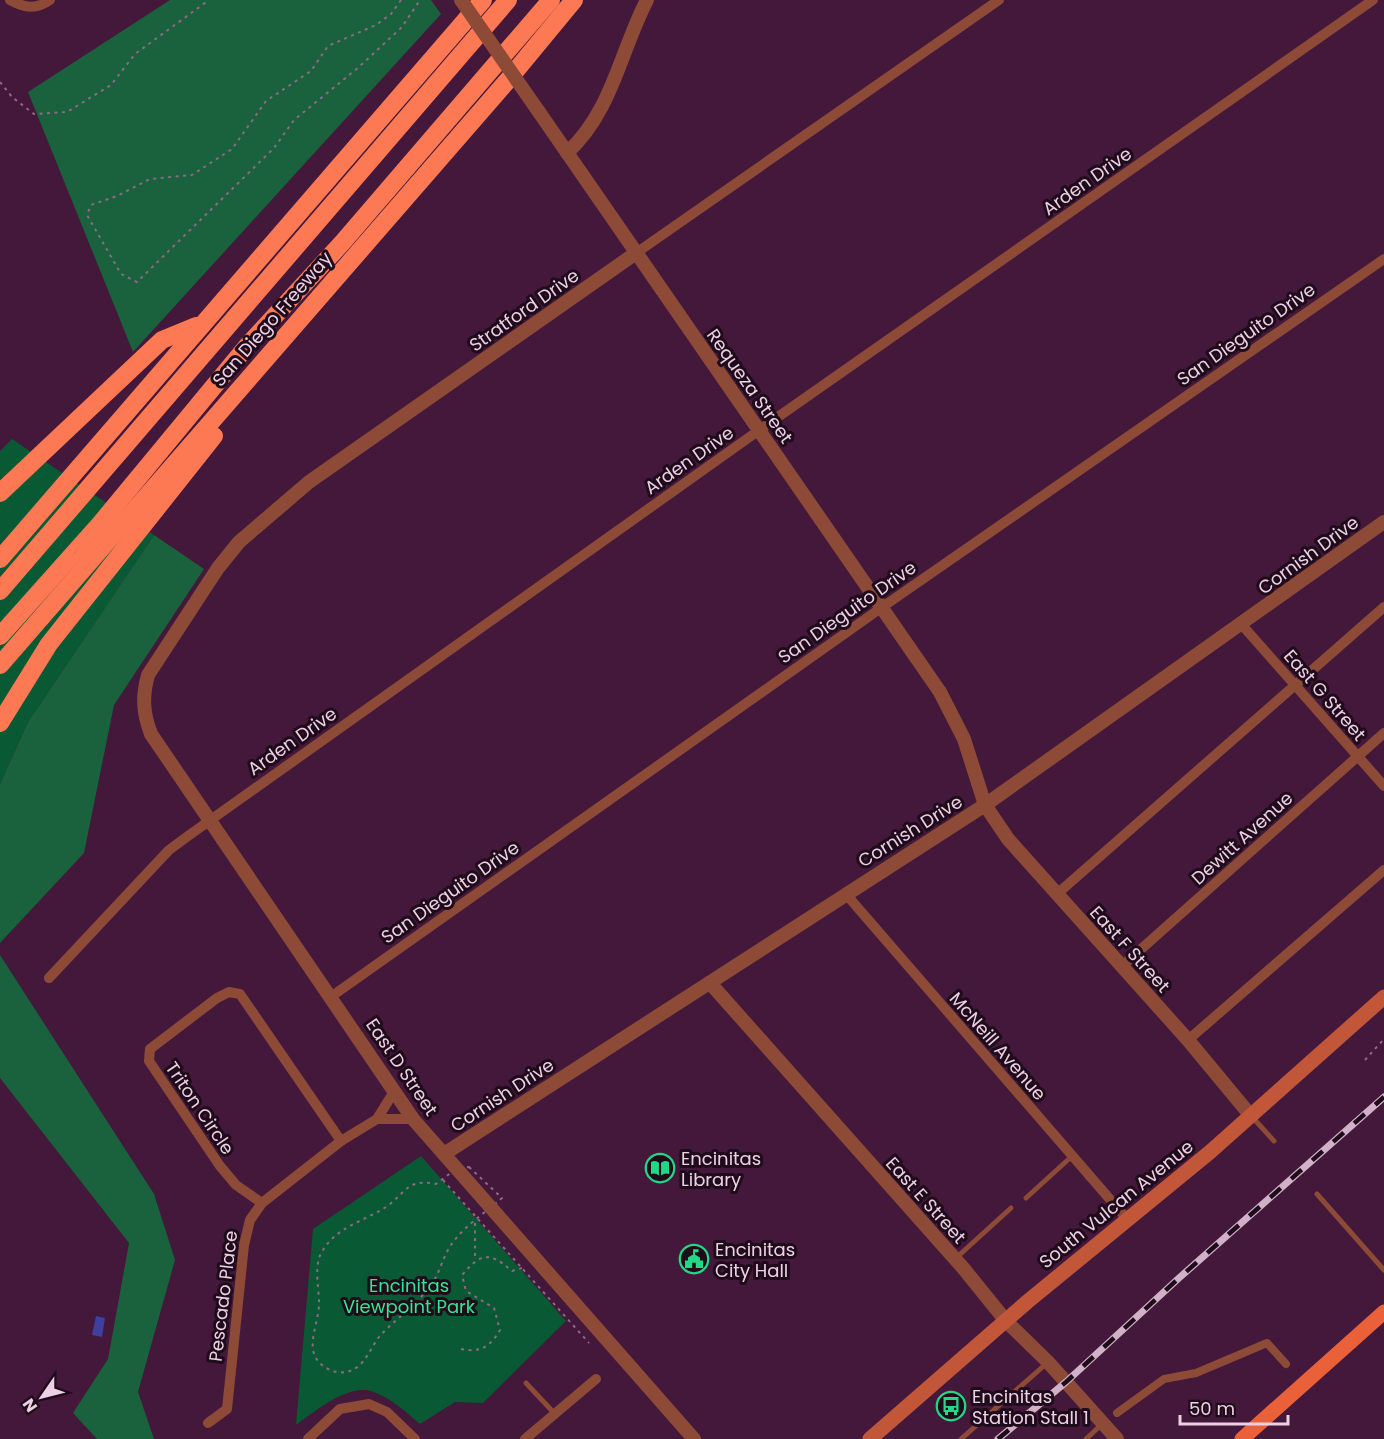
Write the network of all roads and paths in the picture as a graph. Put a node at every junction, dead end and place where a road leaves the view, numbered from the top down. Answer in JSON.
{"nodes":[{"id":1,"x":10,"y":0,"type":"edge"},
{"id":2,"x":50,"y":0,"type":"edge"},
{"id":3,"x":209,"y":0,"type":"edge"},
{"id":4,"x":400,"y":0,"type":"edge"},
{"id":5,"x":420,"y":0,"type":"edge"},
{"id":6,"x":461,"y":0,"type":"edge"},
{"id":7,"x":483,"y":0,"type":"edge"},
{"id":8,"x":508,"y":0,"type":"edge"},
{"id":9,"x":551,"y":0,"type":"edge"},
{"id":10,"x":573,"y":0,"type":"edge"},
{"id":11,"x":647,"y":0,"type":"edge"},
{"id":12,"x":999,"y":0,"type":"edge"},
{"id":13,"x":1373,"y":0,"type":"edge"},
{"id":14,"x":0,"y":82,"type":"edge"},
{"id":15,"x":567,"y":153,"type":"junction"},
{"id":16,"x":373,"y":235,"type":"junction"},
{"id":17,"x":636,"y":253,"type":"junction"},
{"id":18,"x":1384,"y":258,"type":"edge"},
{"id":19,"x":200,"y":324,"type":"junction"},
{"id":20,"x":758,"y":431,"type":"junction"},
{"id":21,"x":0,"y":493,"type":"edge"},
{"id":22,"x":1384,"y":522,"type":"edge"},
{"id":23,"x":0,"y":559,"type":"edge"},
{"id":24,"x":0,"y":591,"type":"edge"},
{"id":25,"x":1384,"y":607,"type":"edge"},
{"id":26,"x":881,"y":608,"type":"junction"},
{"id":27,"x":1242,"y":625,"type":"junction"},
{"id":28,"x":0,"y":636,"type":"edge"},
{"id":29,"x":0,"y":665,"type":"edge"},
{"id":30,"x":1294,"y":687,"type":"junction"},
{"id":31,"x":144,"y":713,"type":"joint"},
{"id":32,"x":0,"y":723,"type":"edge"},
{"id":33,"x":1384,"y":734,"type":"edge"},
{"id":34,"x":1357,"y":757,"type":"junction"},
{"id":35,"x":1384,"y":786,"type":"edge"},
{"id":36,"x":985,"y":805,"type":"junction"},
{"id":37,"x":209,"y":821,"type":"junction"},
{"id":38,"x":1384,"y":870,"type":"edge"},
{"id":39,"x":845,"y":893,"type":"junction"},
{"id":40,"x":1057,"y":894,"type":"junction"},
{"id":41,"x":1121,"y":967,"type":"junction"},
{"id":42,"x":49,"y":978,"type":"dead end"},
{"id":43,"x":710,"y":983,"type":"junction"},
{"id":44,"x":332,"y":996,"type":"junction"},
{"id":45,"x":1384,"y":997,"type":"edge"},
{"id":46,"x":1384,"y":1039,"type":"edge"},
{"id":47,"x":1188,"y":1040,"type":"junction"},
{"id":48,"x":1365,"y":1060,"type":"dead end"},
{"id":49,"x":395,"y":1090,"type":"junction"},
{"id":50,"x":1251,"y":1116,"type":"junction"},
{"id":51,"x":377,"y":1119,"type":"junction"},
{"id":52,"x":413,"y":1119,"type":"junction"},
{"id":53,"x":341,"y":1141,"type":"junction"},
{"id":54,"x":1274,"y":1141,"type":"dead end"},
{"id":55,"x":444,"y":1154,"type":"junction"},
{"id":56,"x":1071,"y":1157,"type":"junction"},
{"id":57,"x":456,"y":1169,"type":"junction"},
{"id":58,"x":443,"y":1179,"type":"junction"},
{"id":59,"x":1317,"y":1194,"type":"dead end"},
{"id":60,"x":1026,"y":1198,"type":"dead end"},
{"id":61,"x":262,"y":1203,"type":"junction"},
{"id":62,"x":490,"y":1208,"type":"junction"},
{"id":63,"x":1011,"y":1208,"type":"dead end"},
{"id":64,"x":478,"y":1219,"type":"junction"},
{"id":65,"x":1127,"y":1220,"type":"junction"},
{"id":66,"x":475,"y":1223,"type":"junction"},
{"id":67,"x":531,"y":1256,"type":"junction"},
{"id":68,"x":955,"y":1259,"type":"junction"},
{"id":69,"x":475,"y":1260,"type":"junction"},
{"id":70,"x":522,"y":1268,"type":"junction"},
{"id":71,"x":1384,"y":1270,"type":"edge"},
{"id":72,"x":1384,"y":1312,"type":"edge"},
{"id":73,"x":1006,"y":1321,"type":"junction"},
{"id":74,"x":594,"y":1348,"type":"dead end"},
{"id":75,"x":461,"y":1349,"type":"dead end"},
{"id":76,"x":1048,"y":1362,"type":"junction"},
{"id":77,"x":1286,"y":1364,"type":"dead end"},
{"id":78,"x":596,"y":1379,"type":"dead end"},
{"id":79,"x":526,"y":1383,"type":"dead end"},
{"id":80,"x":1117,"y":1413,"type":"dead end"},
{"id":81,"x":555,"y":1414,"type":"junction"},
{"id":82,"x":208,"y":1423,"type":"dead end"},
{"id":83,"x":1103,"y":1424,"type":"junction"},
{"id":84,"x":308,"y":1439,"type":"edge"},
{"id":85,"x":415,"y":1439,"type":"edge"},
{"id":86,"x":525,"y":1439,"type":"edge"},
{"id":87,"x":694,"y":1439,"type":"edge"},
{"id":88,"x":870,"y":1439,"type":"edge"},
{"id":89,"x":962,"y":1439,"type":"edge"},
{"id":90,"x":1086,"y":1439,"type":"edge"},
{"id":91,"x":1117,"y":1439,"type":"edge"},
{"id":92,"x":1242,"y":1439,"type":"edge"}],
"edges":[{"from":1,"to":2,"type":"street"},
{"from":3,"to":14,"type":"path"},
{"from":4,"to":5,"type":"path"},
{"from":6,"to":15,"type":"street","name":"Requeza Street","bridge":true},
{"from":7,"to":19,"type":"highway"},
{"from":8,"to":24,"type":"highway"},
{"from":9,"to":28,"type":"highway"},
{"from":10,"to":16,"type":"highway","name":"San Diego Freeway"},
{"from":11,"to":15,"type":"street"},
{"from":12,"to":17,"type":"street","name":"Stratford Drive"},
{"from":13,"to":20,"type":"street","name":"Arden Drive"},
{"from":15,"to":17,"type":"street","name":"Requeza Street"},
{"from":16,"to":29,"type":"highway","name":"San Diego Freeway"},
{"from":16,"to":32,"type":"highway"},
{"from":17,"to":20,"type":"street","name":"Requeza Street"},
{"from":17,"to":31,"type":"street","name":"Stratford Drive"},
{"from":18,"to":26,"type":"street","name":"San Dieguito Drive"},
{"from":19,"to":21,"type":"highway"},
{"from":19,"to":23,"type":"highway"},
{"from":20,"to":26,"type":"street","name":"Requeza Street"},
{"from":20,"to":37,"type":"street","name":"Arden Drive"},
{"from":22,"to":27,"type":"street","name":"Cornish Drive"},
{"from":25,"to":30,"type":"street"},
{"from":26,"to":36,"type":"street","name":"Requeza Street"},
{"from":26,"to":44,"type":"street","name":"San Dieguito Drive"},
{"from":27,"to":30,"type":"street","name":"East G Street"},
{"from":27,"to":36,"type":"street","name":"Cornish Drive"},
{"from":30,"to":34,"type":"street","name":"East G Street"},
{"from":30,"to":40,"type":"street"},
{"from":31,"to":37,"type":"street","name":"East D Street"},
{"from":33,"to":34,"type":"street","name":"Dewitt Avenue"},
{"from":34,"to":35,"type":"street","name":"East G Street"},
{"from":34,"to":41,"type":"street","name":"Dewitt Avenue"},
{"from":36,"to":39,"type":"street","name":"Cornish Drive"},
{"from":36,"to":40,"type":"street","name":"East F Street"},
{"from":37,"to":42,"type":"street","name":"Arden Drive"},
{"from":37,"to":44,"type":"street","name":"East D Street"},
{"from":38,"to":47,"type":"street"},
{"from":39,"to":43,"type":"street","name":"Cornish Drive"},
{"from":39,"to":56,"type":"street","name":"McNeill Avenue"},
{"from":40,"to":41,"type":"street","name":"East F Street"},
{"from":41,"to":47,"type":"street","name":"East F Street"},
{"from":43,"to":55,"type":"street","name":"Cornish Drive"},
{"from":43,"to":68,"type":"street","name":"East E Street"},
{"from":44,"to":49,"type":"street","name":"East D Street"},
{"from":45,"to":50,"type":"main road","name":"South Vulcan Avenue"},
{"from":46,"to":48,"type":"path"},
{"from":47,"to":50,"type":"street","name":"East F Street"},
{"from":49,"to":51,"type":"street","name":"Pescado Place"},
{"from":49,"to":52,"type":"street","name":"East D Street"},
{"from":50,"to":54,"type":"lane"},
{"from":50,"to":65,"type":"main road","name":"South Vulcan Avenue"},
{"from":51,"to":52,"type":"street"},
{"from":51,"to":53,"type":"street","name":"Pescado Place"},
{"from":52,"to":55,"type":"street","name":"East D Street"},
{"from":53,"to":61,"type":"street","name":"Pescado Place"},
{"from":53,"to":61,"type":"street","name":"Triton Circle"},
{"from":55,"to":57,"type":"street","name":"East D Street"},
{"from":56,"to":60,"type":"lane"},
{"from":56,"to":65,"type":"street","name":"McNeill Avenue"},
{"from":57,"to":58,"type":"path"},
{"from":57,"to":62,"type":"street","name":"East D Street"},
{"from":57,"to":62,"type":"path"},
{"from":58,"to":64,"type":"path"},
{"from":58,"to":66,"type":"path"},
{"from":59,"to":71,"type":"lane"},
{"from":61,"to":82,"type":"street","name":"Pescado Place"},
{"from":62,"to":64,"type":"path"},
{"from":62,"to":67,"type":"street","name":"East D Street"},
{"from":63,"to":68,"type":"lane"},
{"from":64,"to":66,"type":"path"},
{"from":64,"to":70,"type":"path"},
{"from":65,"to":73,"type":"main road","name":"South Vulcan Avenue"},
{"from":66,"to":69,"type":"path"},
{"from":67,"to":70,"type":"path"},
{"from":67,"to":87,"type":"street","name":"East D Street"},
{"from":68,"to":73,"type":"street","name":"East E Street"},
{"from":69,"to":70,"type":"path"},
{"from":69,"to":75,"type":"path"},
{"from":70,"to":74,"type":"path"},
{"from":72,"to":92,"type":"main road"},
{"from":73,"to":76,"type":"street","name":"East E Street"},
{"from":73,"to":88,"type":"main road","name":"South Vulcan Avenue"},
{"from":76,"to":83,"type":"street","name":"East E Street"},
{"from":76,"to":89,"type":"lane"},
{"from":77,"to":80,"type":"street"},
{"from":78,"to":81,"type":"street"},
{"from":79,"to":81,"type":"lane"},
{"from":81,"to":86,"type":"street"},
{"from":83,"to":90,"type":"lane"},
{"from":83,"to":91,"type":"street","name":"East E Street"},
{"from":84,"to":85,"type":"street"}]}
